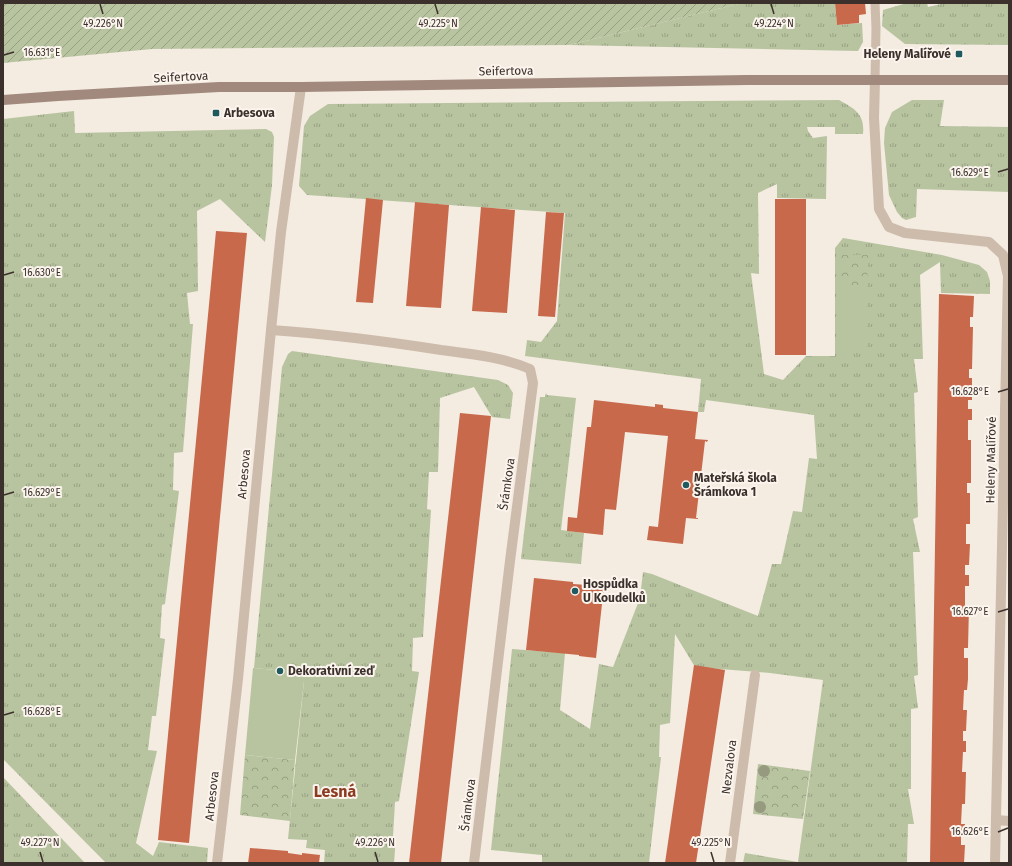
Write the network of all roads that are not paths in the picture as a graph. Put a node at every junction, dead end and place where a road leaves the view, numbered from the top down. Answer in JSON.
{"nodes":[{"id":1,"x":875,"y":3,"type":"edge"},
{"id":2,"x":875,"y":80,"type":"junction"},
{"id":3,"x":1009,"y":80,"type":"edge"},
{"id":4,"x":301,"y":87,"type":"junction"},
{"id":5,"x":3,"y":100,"type":"edge"},
{"id":6,"x":1008,"y":276,"type":"edge"},
{"id":7,"x":271,"y":330,"type":"junction"},
{"id":8,"x":754,"y":674,"type":"dead end"},
{"id":9,"x":996,"y":820,"type":"junction"},
{"id":10,"x":1009,"y":821,"type":"edge"},
{"id":11,"x":217,"y":863,"type":"edge"},
{"id":12,"x":474,"y":863,"type":"edge"},
{"id":13,"x":730,"y":863,"type":"edge"},
{"id":14,"x":995,"y":863,"type":"edge"}],
"edges":[{"from":1,"to":2,"type":"lane"},
{"from":2,"to":3,"type":"street","name":"Seifertova"},
{"from":2,"to":4,"type":"street","name":"Seifertova"},
{"from":2,"to":6,"type":"street","name":"Heleny Malířové"},
{"from":4,"to":5,"type":"street","name":"Seifertova"},
{"from":4,"to":7,"type":"street","name":"Arbesova"},
{"from":6,"to":9,"type":"street","name":"Heleny Malířové"},
{"from":7,"to":11,"type":"street","name":"Arbesova"},
{"from":7,"to":12,"type":"street","name":"Šrámkova"},
{"from":8,"to":13,"type":"street","name":"Nezvalova"},
{"from":9,"to":10,"type":"street"},
{"from":9,"to":14,"type":"street","name":"Heleny Malířové"}]}
